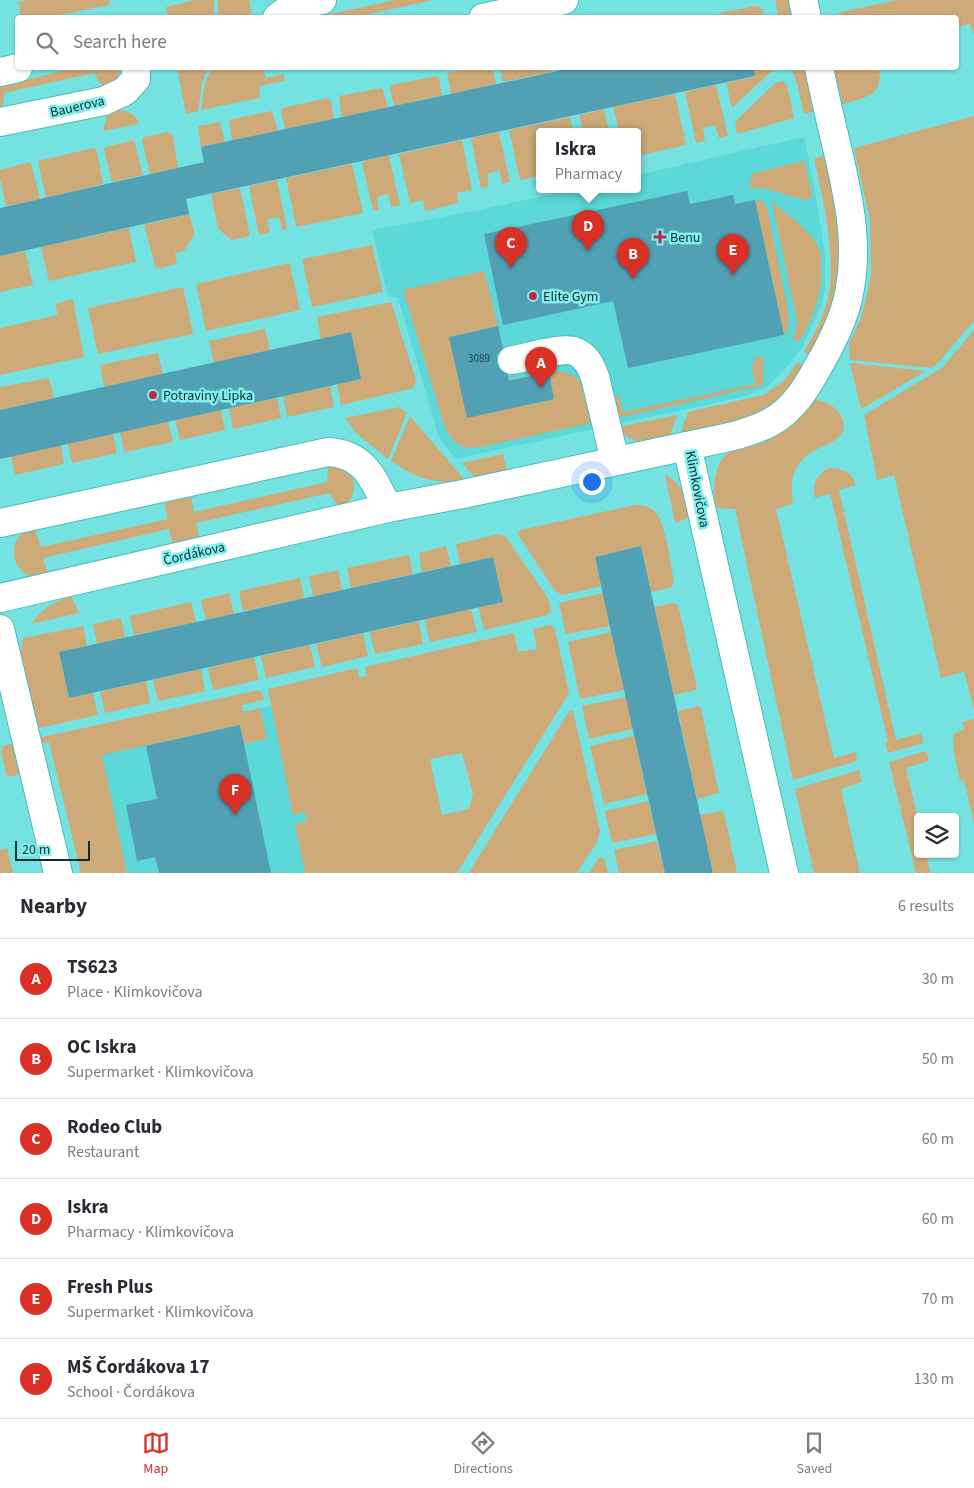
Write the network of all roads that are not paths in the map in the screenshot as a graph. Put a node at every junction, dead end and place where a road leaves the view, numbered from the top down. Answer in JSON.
{"nodes":[{"id":1,"x":322,"y":0,"type":"edge"},
{"id":2,"x":564,"y":0,"type":"edge"},
{"id":3,"x":280,"y":15,"type":"edge"},
{"id":4,"x":496,"y":15,"type":"edge"},
{"id":5,"x":15,"y":69,"type":"edge"},
{"id":6,"x":136,"y":70,"type":"edge"},
{"id":7,"x":819,"y":70,"type":"edge"},
{"id":8,"x":0,"y":72,"type":"edge"},
{"id":9,"x":0,"y":122,"type":"edge"},
{"id":10,"x":512,"y":360,"type":"dead end"},
{"id":11,"x":687,"y":446,"type":"junction"},
{"id":12,"x":615,"y":461,"type":"junction"},
{"id":13,"x":388,"y":508,"type":"junction"},
{"id":14,"x":0,"y":522,"type":"edge"},
{"id":15,"x":0,"y":598,"type":"edge"},
{"id":16,"x":0,"y":629,"type":"edge"},
{"id":17,"x":58,"y":873,"type":"edge"},
{"id":18,"x":784,"y":873,"type":"edge"}],
"edges":[{"from":1,"to":3,"type":"street"},
{"from":2,"to":4,"type":"street"},
{"from":5,"to":8,"type":"street"},
{"from":6,"to":9,"type":"street","name":"Bauerova"},
{"from":7,"to":11,"type":"street","name":"Klimkovičova"},
{"from":10,"to":12,"type":"street"},
{"from":11,"to":12,"type":"street","name":"Čordákova"},
{"from":11,"to":18,"type":"street","name":"Klimkovičova"},
{"from":12,"to":13,"type":"street","name":"Čordákova"},
{"from":13,"to":14,"type":"street"},
{"from":13,"to":15,"type":"street","name":"Čordákova"},
{"from":16,"to":17,"type":"street"}]}
